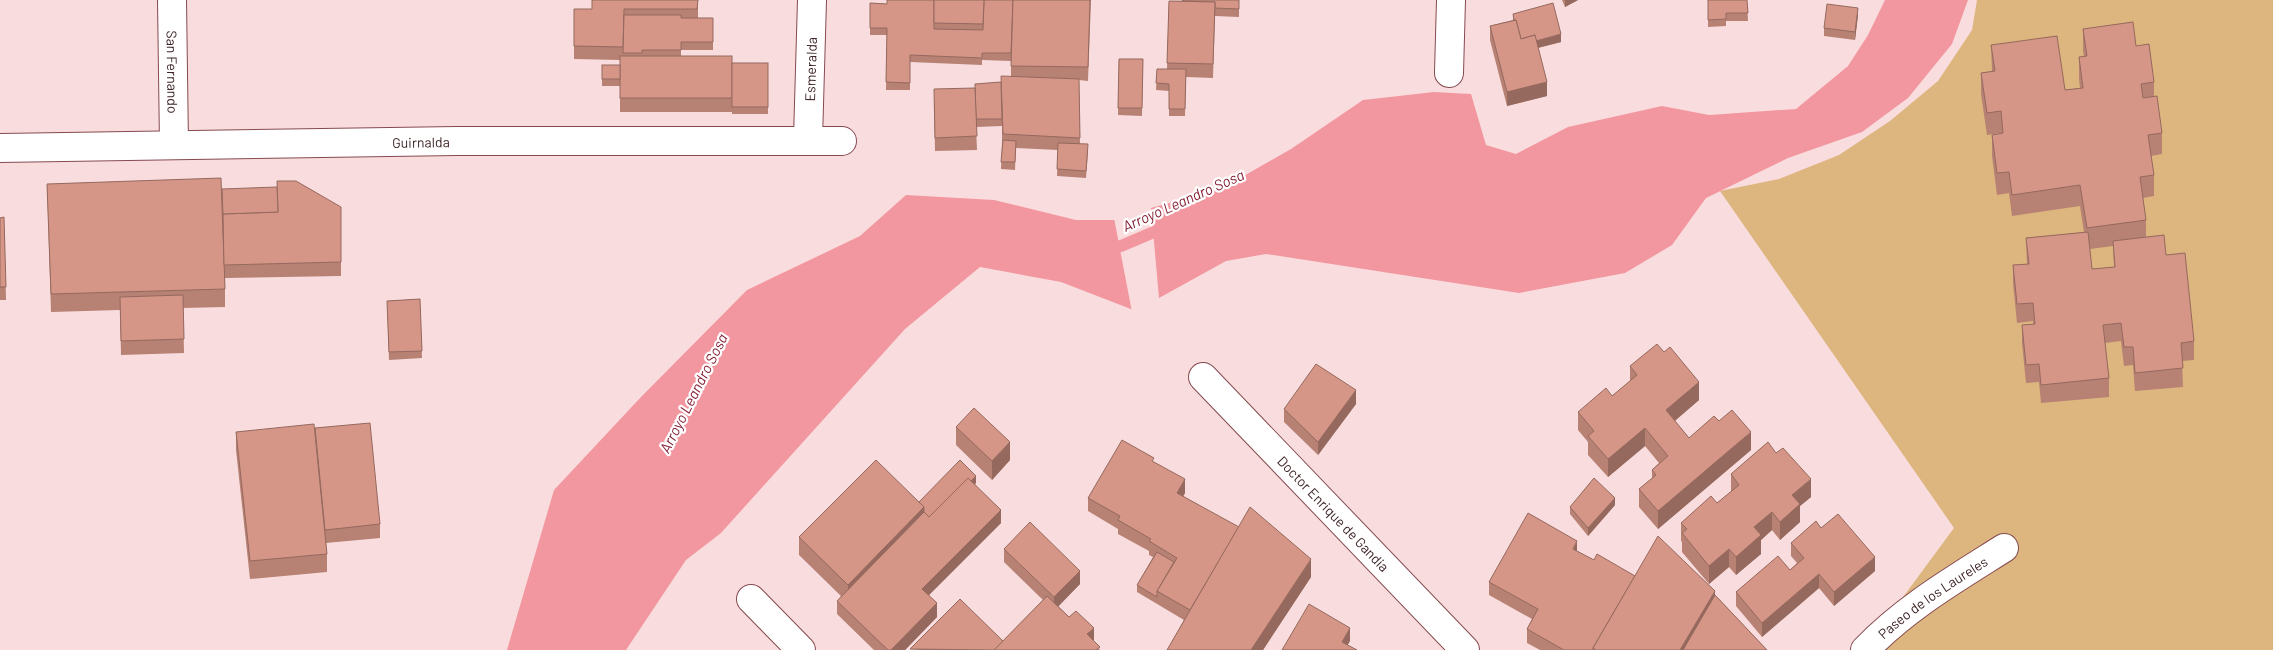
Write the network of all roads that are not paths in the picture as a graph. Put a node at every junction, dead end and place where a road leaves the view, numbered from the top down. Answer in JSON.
{"nodes":[{"id":1,"x":172,"y":0,"type":"edge"},
{"id":2,"x":812,"y":0,"type":"edge"},
{"id":3,"x":1451,"y":0,"type":"edge"},
{"id":4,"x":1449,"y":73,"type":"dead end"},
{"id":5,"x":808,"y":139,"type":"junction"},
{"id":6,"x":842,"y":141,"type":"dead end"},
{"id":7,"x":174,"y":145,"type":"junction"},
{"id":8,"x":0,"y":148,"type":"edge"},
{"id":9,"x":1203,"y":377,"type":"dead end"},
{"id":10,"x":2004,"y":548,"type":"dead end"},
{"id":11,"x":751,"y":599,"type":"dead end"},
{"id":12,"x":800,"y":650,"type":"edge"},
{"id":13,"x":1465,"y":650,"type":"edge"},
{"id":14,"x":1865,"y":650,"type":"edge"}],
"edges":[{"from":1,"to":7,"type":"street","name":"San Fernando"},
{"from":2,"to":5,"type":"street","name":"Esmeralda"},
{"from":3,"to":4,"type":"street"},
{"from":5,"to":6,"type":"street","name":"Guirnalda"},
{"from":5,"to":7,"type":"street","name":"Guirnalda"},
{"from":7,"to":8,"type":"street","name":"Guirnalda"},
{"from":9,"to":13,"type":"street","name":"Doctor Enrique de Gandia"},
{"from":10,"to":14,"type":"street","name":"Paseo de los Laureles"},
{"from":11,"to":12,"type":"street"}]}
